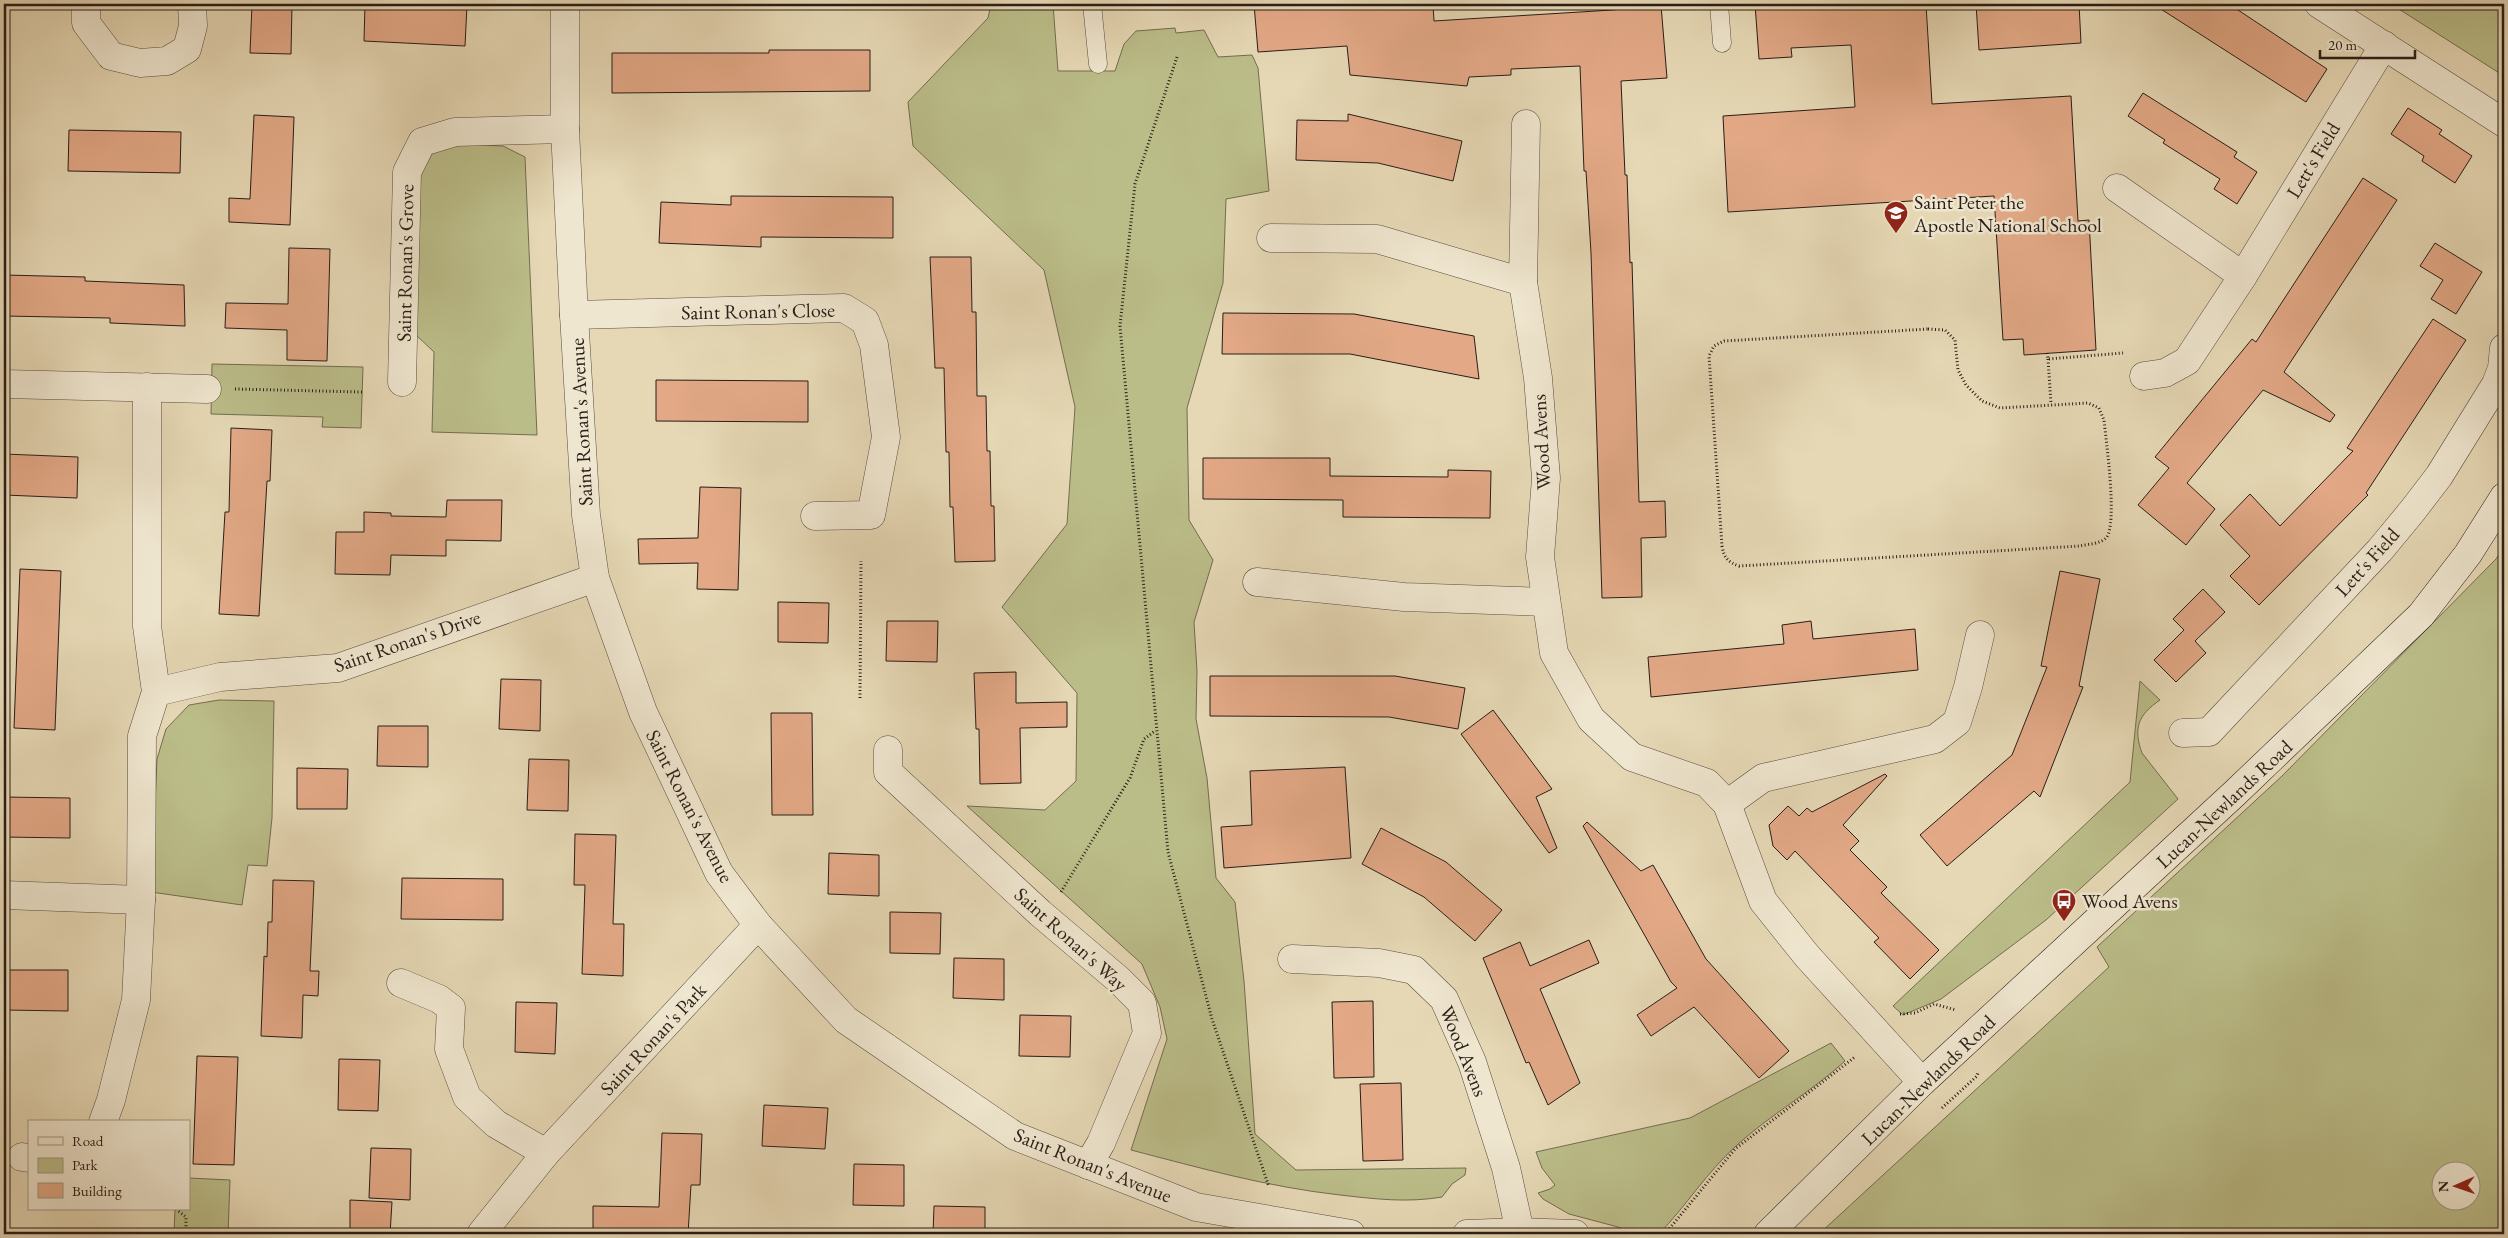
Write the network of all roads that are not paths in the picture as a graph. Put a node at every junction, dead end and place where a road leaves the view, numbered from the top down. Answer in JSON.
{"nodes":[{"id":1,"x":86,"y":4,"type":"edge"},
{"id":2,"x":192,"y":4,"type":"edge"},
{"id":3,"x":565,"y":4,"type":"edge"},
{"id":4,"x":1092,"y":4,"type":"edge"},
{"id":5,"x":1719,"y":4,"type":"edge"},
{"id":6,"x":2319,"y":4,"type":"edge"},
{"id":7,"x":1722,"y":43,"type":"dead end"},
{"id":8,"x":2384,"y":45,"type":"junction"},
{"id":9,"x":1098,"y":64,"type":"dead end"},
{"id":10,"x":2504,"y":123,"type":"edge"},
{"id":11,"x":1526,"y":124,"type":"dead end"},
{"id":12,"x":565,"y":129,"type":"junction"},
{"id":13,"x":2117,"y":188,"type":"dead end"},
{"id":14,"x":1271,"y":238,"type":"dead end"},
{"id":15,"x":2243,"y":276,"type":"junction"},
{"id":16,"x":1523,"y":282,"type":"junction"},
{"id":17,"x":574,"y":315,"type":"junction"},
{"id":18,"x":2504,"y":348,"type":"edge"},
{"id":19,"x":2144,"y":376,"type":"dead end"},
{"id":20,"x":402,"y":382,"type":"dead end"},
{"id":21,"x":4,"y":384,"type":"edge"},
{"id":22,"x":147,"y":387,"type":"junction"},
{"id":23,"x":207,"y":389,"type":"road end"},
{"id":24,"x":2504,"y":498,"type":"edge"},
{"id":25,"x":815,"y":516,"type":"dead end"},
{"id":26,"x":595,"y":578,"type":"junction"},
{"id":27,"x":1257,"y":582,"type":"dead end"},
{"id":28,"x":1546,"y":602,"type":"junction"},
{"id":29,"x":1980,"y":635,"type":"dead end"},
{"id":30,"x":156,"y":692,"type":"junction"},
{"id":31,"x":2183,"y":733,"type":"dead end"},
{"id":32,"x":888,"y":750,"type":"dead end"},
{"id":33,"x":1727,"y":804,"type":"junction"},
{"id":34,"x":4,"y":895,"type":"edge"},
{"id":35,"x":142,"y":900,"type":"junction"},
{"id":36,"x":758,"y":925,"type":"junction"},
{"id":37,"x":1292,"y":959,"type":"dead end"},
{"id":38,"x":401,"y":983,"type":"dead end"},
{"id":39,"x":1922,"y":1082,"type":"junction"},
{"id":40,"x":104,"y":1120,"type":"edge"},
{"id":41,"x":546,"y":1153,"type":"junction"},
{"id":42,"x":1088,"y":1165,"type":"junction"},
{"id":43,"x":1520,"y":1232,"type":"junction"},
{"id":44,"x":1341,"y":1233,"type":"edge"},
{"id":45,"x":481,"y":1234,"type":"edge"},
{"id":46,"x":1467,"y":1234,"type":"edge"},
{"id":47,"x":1575,"y":1234,"type":"edge"},
{"id":48,"x":1768,"y":1234,"type":"edge"}],
"edges":[{"from":1,"to":2,"type":"street"},
{"from":3,"to":12,"type":"street","name":"Saint Ronan's Avenue"},
{"from":4,"to":9,"type":"lane"},
{"from":5,"to":7,"type":"lane"},
{"from":6,"to":8,"type":"street"},
{"from":8,"to":10,"type":"street"},
{"from":8,"to":15,"type":"street","name":"Lett's Field"},
{"from":11,"to":16,"type":"street","name":"Wood Avens"},
{"from":12,"to":17,"type":"street","name":"Saint Ronan's Avenue"},
{"from":12,"to":20,"type":"street","name":"Saint Ronan's Grove"},
{"from":13,"to":15,"type":"street"},
{"from":14,"to":16,"type":"street"},
{"from":15,"to":19,"type":"street","name":"Lett's Field"},
{"from":16,"to":28,"type":"street","name":"Wood Avens"},
{"from":17,"to":25,"type":"street","name":"Saint Ronan's Close"},
{"from":17,"to":26,"type":"street","name":"Saint Ronan's Avenue"},
{"from":18,"to":31,"type":"street","name":"Lett's Field"},
{"from":21,"to":22,"type":"street"},
{"from":22,"to":23,"type":"street"},
{"from":22,"to":30,"type":"street"},
{"from":24,"to":39,"type":"street","name":"Lucan-Newlands Road"},
{"from":26,"to":30,"type":"street","name":"Saint Ronan's Drive"},
{"from":26,"to":36,"type":"street","name":"Saint Ronan's Avenue"},
{"from":27,"to":28,"type":"street"},
{"from":28,"to":33,"type":"street","name":"Wood Avens"},
{"from":29,"to":33,"type":"street"},
{"from":30,"to":35,"type":"street"},
{"from":32,"to":42,"type":"street","name":"Saint Ronan's Way"},
{"from":33,"to":39,"type":"street","name":"Wood Avens"},
{"from":34,"to":35,"type":"street"},
{"from":35,"to":40,"type":"street"},
{"from":36,"to":41,"type":"street","name":"Saint Ronan's Park"},
{"from":36,"to":42,"type":"street","name":"Saint Ronan's Avenue"},
{"from":37,"to":43,"type":"street","name":"Wood Avens"},
{"from":38,"to":41,"type":"street"},
{"from":39,"to":48,"type":"street","name":"Lucan-Newlands Road"},
{"from":41,"to":45,"type":"street","name":"Saint Ronan's Park"},
{"from":42,"to":44,"type":"street","name":"Saint Ronan's Avenue"},
{"from":43,"to":46,"type":"street"},
{"from":43,"to":47,"type":"street"}]}
